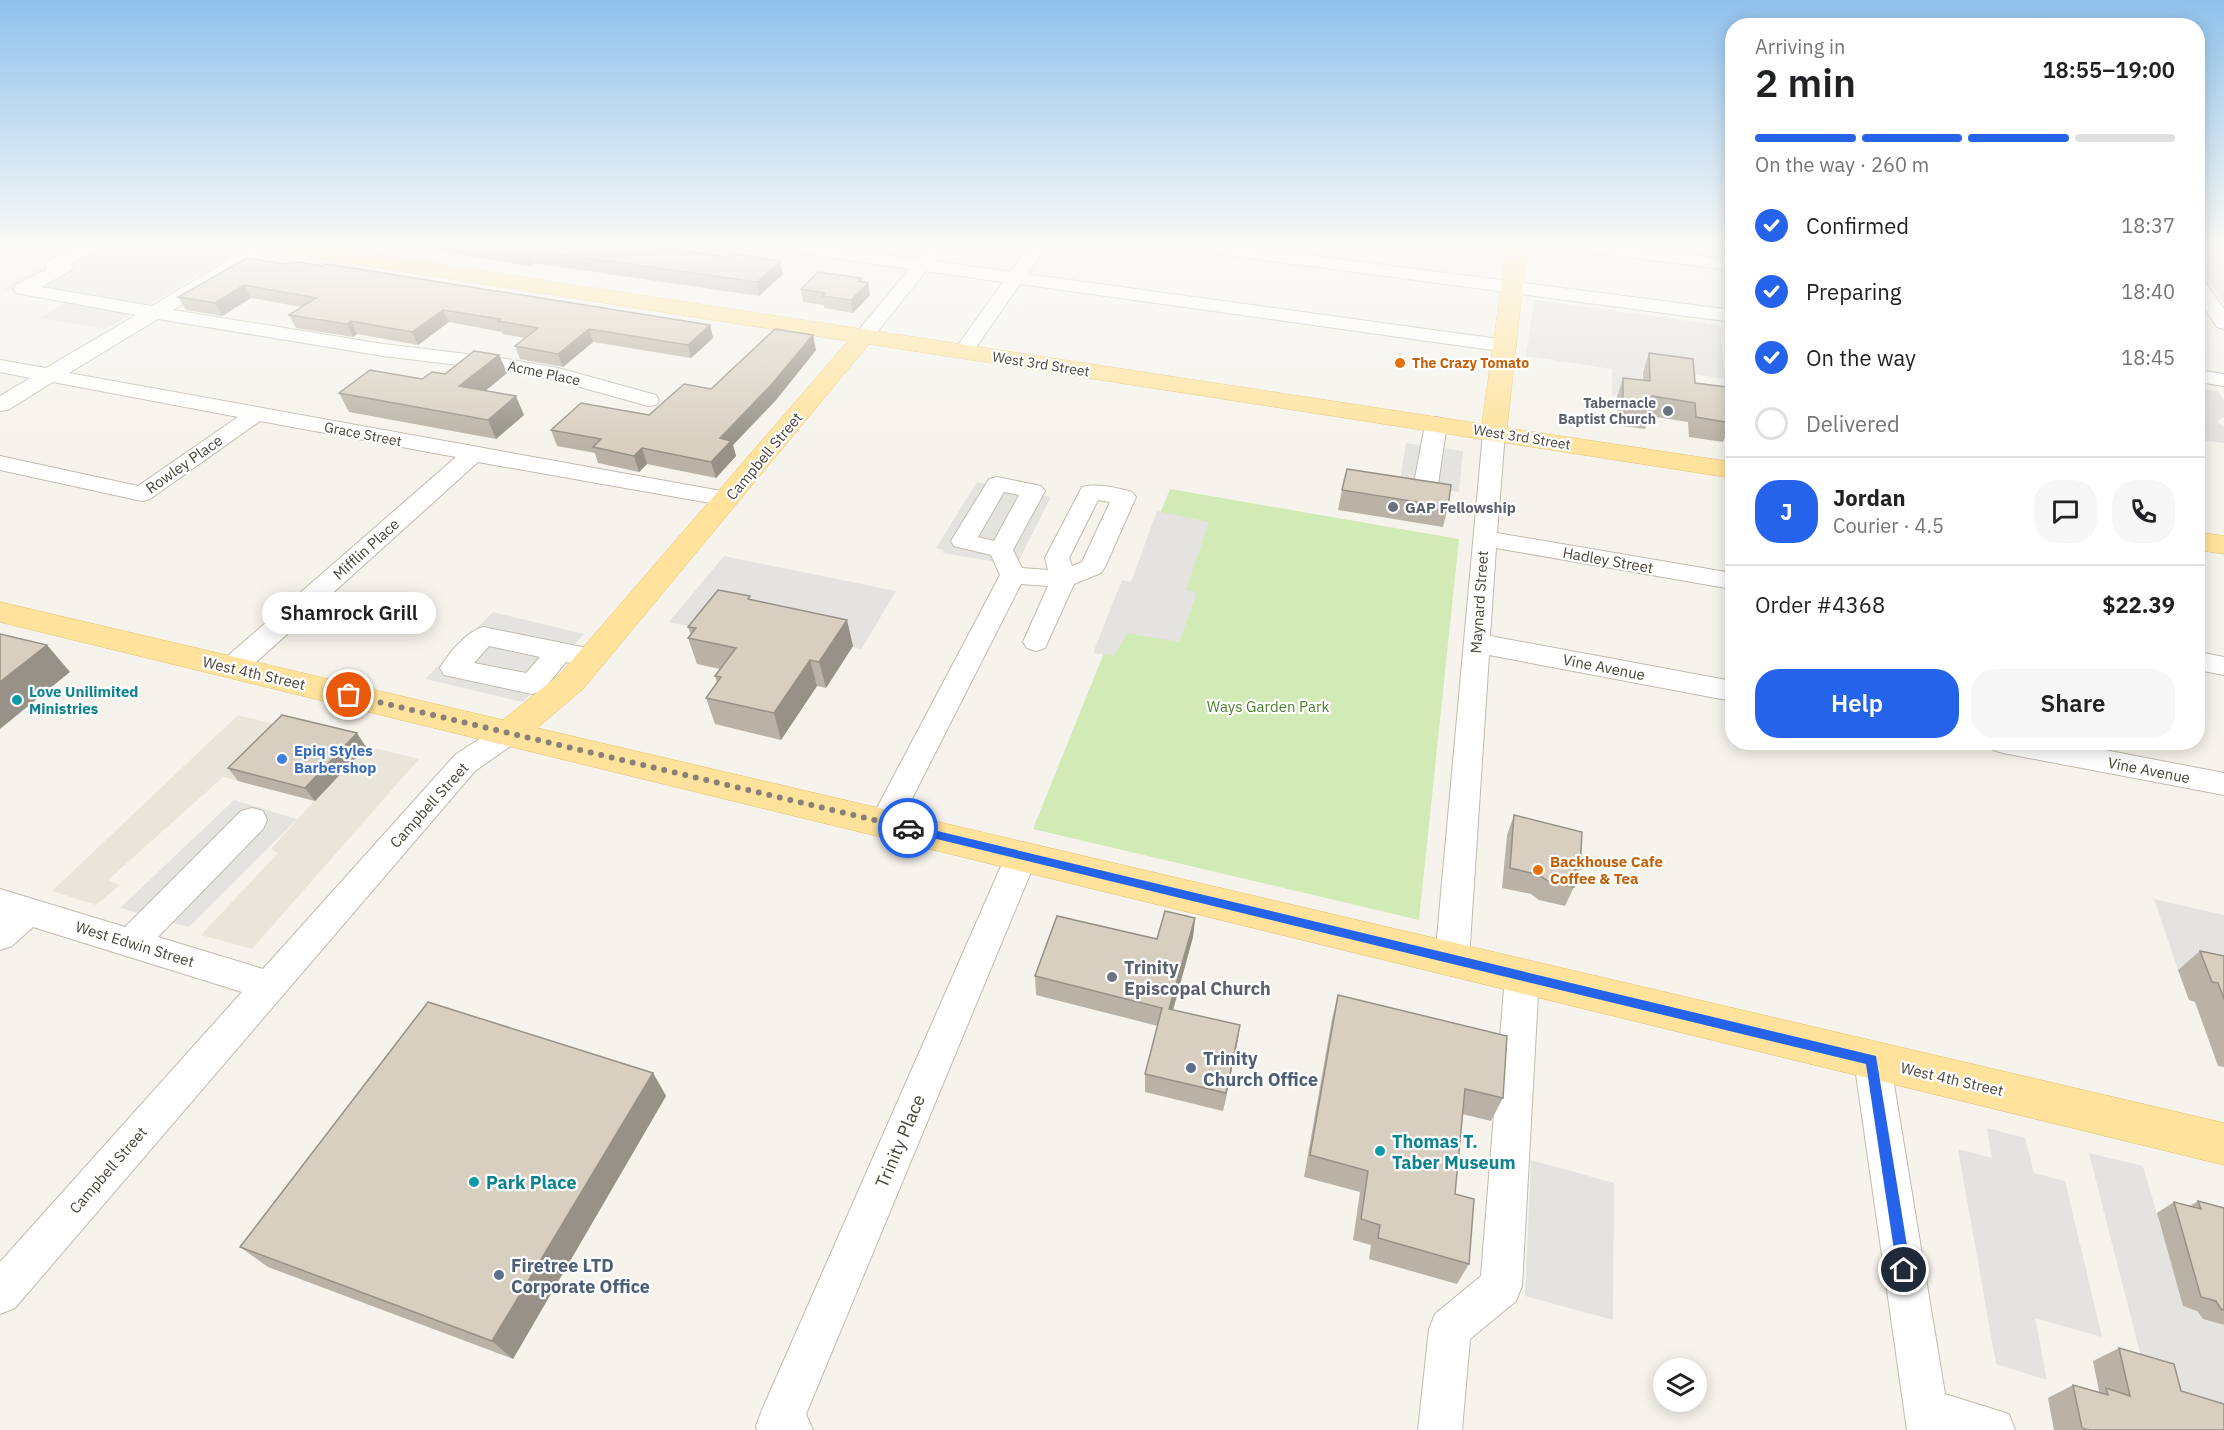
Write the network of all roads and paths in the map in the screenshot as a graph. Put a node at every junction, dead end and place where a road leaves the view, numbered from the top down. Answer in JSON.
{"nodes":[{"id":1,"x":153,"y":313,"type":"joint"},
{"id":2,"x":707,"y":313,"type":"edge"},
{"id":3,"x":883,"y":313,"type":"edge"},
{"id":4,"x":992,"y":313,"type":"edge"},
{"id":5,"x":1267,"y":313,"type":"edge"},
{"id":6,"x":1510,"y":313,"type":"edge"},
{"id":7,"x":1646,"y":313,"type":"edge"},
{"id":8,"x":1725,"y":316,"type":"edge"},
{"id":9,"x":2205,"y":324,"type":"edge"},
{"id":10,"x":2224,"y":325,"type":"edge"},
{"id":11,"x":863,"y":337,"type":"junction"},
{"id":12,"x":1506,"y":346,"type":"junction"},
{"id":13,"x":963,"y":352,"type":"junction"},
{"id":14,"x":0,"y":366,"type":"edge"},
{"id":15,"x":50,"y":375,"type":"junction"},
{"id":16,"x":2205,"y":377,"type":"edge"},
{"id":17,"x":2224,"y":380,"type":"edge"},
{"id":18,"x":648,"y":400,"type":"dead end"},
{"id":19,"x":0,"y":405,"type":"edge"},
{"id":20,"x":257,"y":414,"type":"junction"},
{"id":21,"x":1436,"y":424,"type":"junction"},
{"id":22,"x":1494,"y":433,"type":"junction"},
{"id":23,"x":473,"y":454,"type":"junction"},
{"id":24,"x":0,"y":464,"type":"edge"},
{"id":25,"x":1725,"y":469,"type":"edge"},
{"id":26,"x":1426,"y":484,"type":"edge"},
{"id":27,"x":727,"y":499,"type":"junction"},
{"id":28,"x":1484,"y":538,"type":"junction"},
{"id":29,"x":2205,"y":542,"type":"edge"},
{"id":30,"x":2224,"y":545,"type":"edge"},
{"id":31,"x":1001,"y":550,"type":"dead end"},
{"id":32,"x":1013,"y":575,"type":"junction"},
{"id":33,"x":1725,"y":580,"type":"edge"},
{"id":34,"x":0,"y":612,"type":"edge"},
{"id":35,"x":1036,"y":642,"type":"dead end"},
{"id":36,"x":1476,"y":643,"type":"junction"},
{"id":37,"x":560,"y":651,"type":"dead end"},
{"id":38,"x":592,"y":658,"type":"junction"},
{"id":39,"x":2205,"y":662,"type":"edge"},
{"id":40,"x":2224,"y":666,"type":"edge"},
{"id":41,"x":233,"y":668,"type":"junction"},
{"id":42,"x":1725,"y":691,"type":"edge"},
{"id":43,"x":509,"y":733,"type":"junction"},
{"id":44,"x":2045,"y":750,"type":"edge"},
{"id":45,"x":2224,"y":784,"type":"edge"},
{"id":46,"x":252,"y":820,"type":"dead end"},
{"id":47,"x":884,"y":823,"type":"junction"},
{"id":48,"x":1022,"y":855,"type":"junction"},
{"id":49,"x":13,"y":908,"type":"edge"},
{"id":50,"x":0,"y":936,"type":"edge"},
{"id":51,"x":131,"y":943,"type":"junction"},
{"id":52,"x":1452,"y":959,"type":"junction"},
{"id":53,"x":1522,"y":976,"type":"junction"},
{"id":54,"x":270,"y":986,"type":"junction"},
{"id":55,"x":1872,"y":1060,"type":"junction"},
{"id":56,"x":2224,"y":1144,"type":"edge"},
{"id":57,"x":0,"y":1293,"type":"edge"},
{"id":58,"x":1928,"y":1420,"type":"edge"},
{"id":59,"x":784,"y":1428,"type":"edge"},
{"id":60,"x":1440,"y":1430,"type":"edge"},
{"id":61,"x":1993,"y":1430,"type":"edge"}],
"edges":[{"from":1,"to":15,"type":"street"},
{"from":1,"to":18,"type":"street","name":"Acme Place"},
{"from":2,"to":11,"type":"main road","name":"West 3rd Street"},
{"from":3,"to":11,"type":"street","name":"Campbell Street"},
{"from":4,"to":13,"type":"street"},
{"from":5,"to":12,"type":"street"},
{"from":6,"to":12,"type":"main road","name":"Maynard Street"},
{"from":7,"to":8,"type":"street"},
{"from":9,"to":10,"type":"street"},
{"from":11,"to":13,"type":"main road","name":"West 3rd Street"},
{"from":11,"to":27,"type":"main road","name":"Campbell Street"},
{"from":12,"to":22,"type":"main road","name":"Maynard Street"},
{"from":13,"to":21,"type":"main road","name":"West 3rd Street"},
{"from":14,"to":15,"type":"street","name":"Grace Street"},
{"from":15,"to":19,"type":"street"},
{"from":15,"to":20,"type":"street","name":"Grace Street"},
{"from":16,"to":17,"type":"street"},
{"from":20,"to":23,"type":"street","name":"Grace Street"},
{"from":20,"to":24,"type":"street","name":"Rowley Place"},
{"from":21,"to":22,"type":"main road","name":"West 3rd Street"},
{"from":21,"to":26,"type":"street"},
{"from":22,"to":25,"type":"main road","name":"West 3rd Street"},
{"from":22,"to":28,"type":"street","name":"Maynard Street"},
{"from":23,"to":27,"type":"street","name":"Grace Street"},
{"from":23,"to":41,"type":"street","name":"Mifflin Place"},
{"from":27,"to":38,"type":"main road","name":"Campbell Street"},
{"from":28,"to":33,"type":"street","name":"Hadley Street"},
{"from":28,"to":36,"type":"street","name":"Maynard Street"},
{"from":29,"to":30,"type":"main road"},
{"from":31,"to":32,"type":"street"},
{"from":32,"to":35,"type":"street"},
{"from":32,"to":47,"type":"street"},
{"from":34,"to":41,"type":"main road","name":"West 4th Street"},
{"from":36,"to":42,"type":"street","name":"Vine Avenue"},
{"from":36,"to":52,"type":"street","name":"Maynard Street"},
{"from":37,"to":38,"type":"street"},
{"from":38,"to":43,"type":"main road","name":"Campbell Street"},
{"from":39,"to":40,"type":"street"},
{"from":41,"to":43,"type":"main road","name":"West 4th Street"},
{"from":43,"to":47,"type":"main road","name":"West 4th Street"},
{"from":43,"to":54,"type":"street","name":"Campbell Street"},
{"from":44,"to":45,"type":"street","name":"Vine Avenue"},
{"from":46,"to":51,"type":"street"},
{"from":47,"to":48,"type":"main road","name":"West 4th Street"},
{"from":48,"to":52,"type":"main road","name":"West 4th Street"},
{"from":48,"to":59,"type":"street","name":"Trinity Place"},
{"from":49,"to":50,"type":"street"},
{"from":49,"to":51,"type":"street","name":"West Edwin Street"},
{"from":51,"to":54,"type":"street","name":"West Edwin Street"},
{"from":52,"to":53,"type":"main road","name":"West 4th Street"},
{"from":53,"to":55,"type":"main road","name":"West 4th Street"},
{"from":53,"to":60,"type":"street"},
{"from":54,"to":57,"type":"street","name":"Campbell Street"},
{"from":55,"to":56,"type":"main road","name":"West 4th Street"},
{"from":55,"to":58,"type":"street"},
{"from":58,"to":61,"type":"street"}]}
